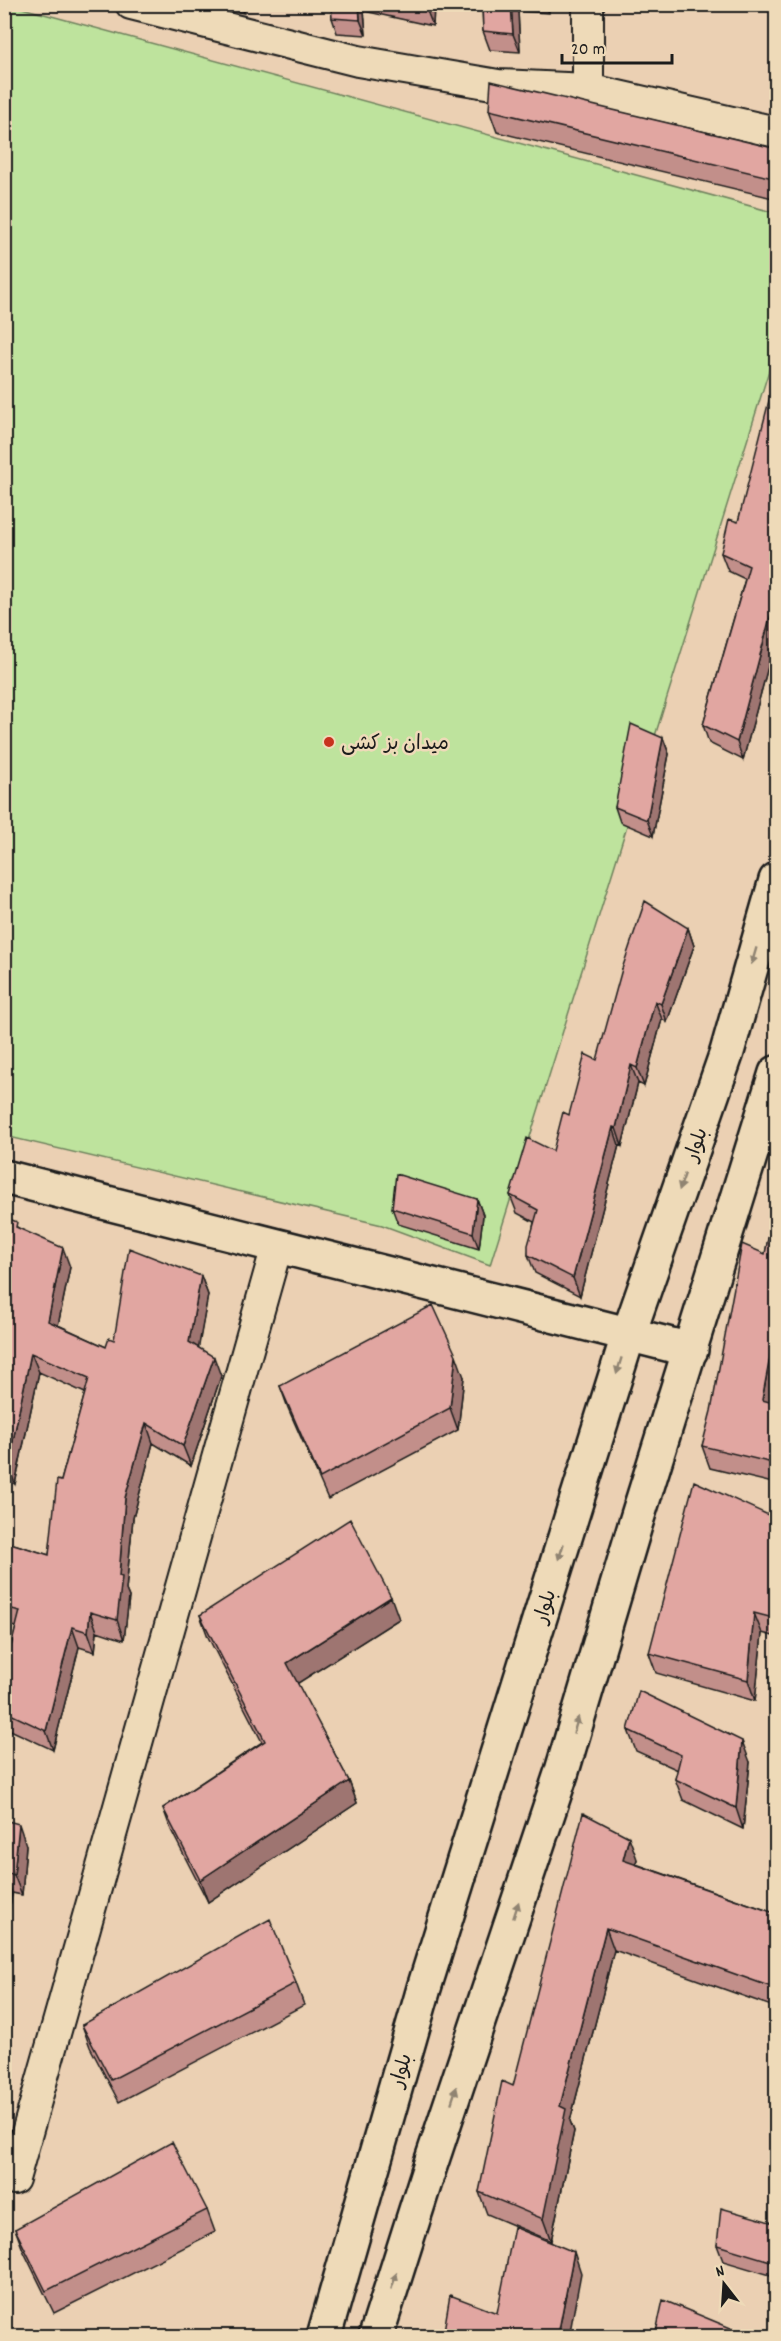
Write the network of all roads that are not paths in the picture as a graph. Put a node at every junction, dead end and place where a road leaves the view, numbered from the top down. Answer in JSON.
{"nodes":[{"id":1,"x":131,"y":4,"type":"edge"},
{"id":2,"x":588,"y":4,"type":"edge"},
{"id":3,"x":588,"y":89,"type":"junction"},
{"id":4,"x":777,"y":132,"type":"edge"},
{"id":5,"x":777,"y":880,"type":"edge"},
{"id":6,"x":777,"y":1073,"type":"edge"},
{"id":7,"x":4,"y":1178,"type":"edge"},
{"id":8,"x":277,"y":1246,"type":"junction"},
{"id":9,"x":629,"y":1333,"type":"junction"},
{"id":10,"x":691,"y":1350,"type":"junction"},
{"id":11,"x":14,"y":2178,"type":"dead end"},
{"id":12,"x":324,"y":2337,"type":"edge"},
{"id":13,"x":376,"y":2337,"type":"edge"}],
"edges":[{"from":1,"to":3,"type":"street"},
{"from":2,"to":3,"type":"street"},
{"from":3,"to":4,"type":"street"},
{"from":5,"to":9,"type":"main road","name":"بلوار","one_way":true},
{"from":6,"to":10,"type":"main road"},
{"from":7,"to":8,"type":"main road"},
{"from":8,"to":9,"type":"main road"},
{"from":8,"to":11,"type":"street"},
{"from":9,"to":10,"type":"main road"},
{"from":9,"to":12,"type":"main road","name":"بلوار","one_way":true},
{"from":13,"to":10,"type":"main road","one_way":true}]}
